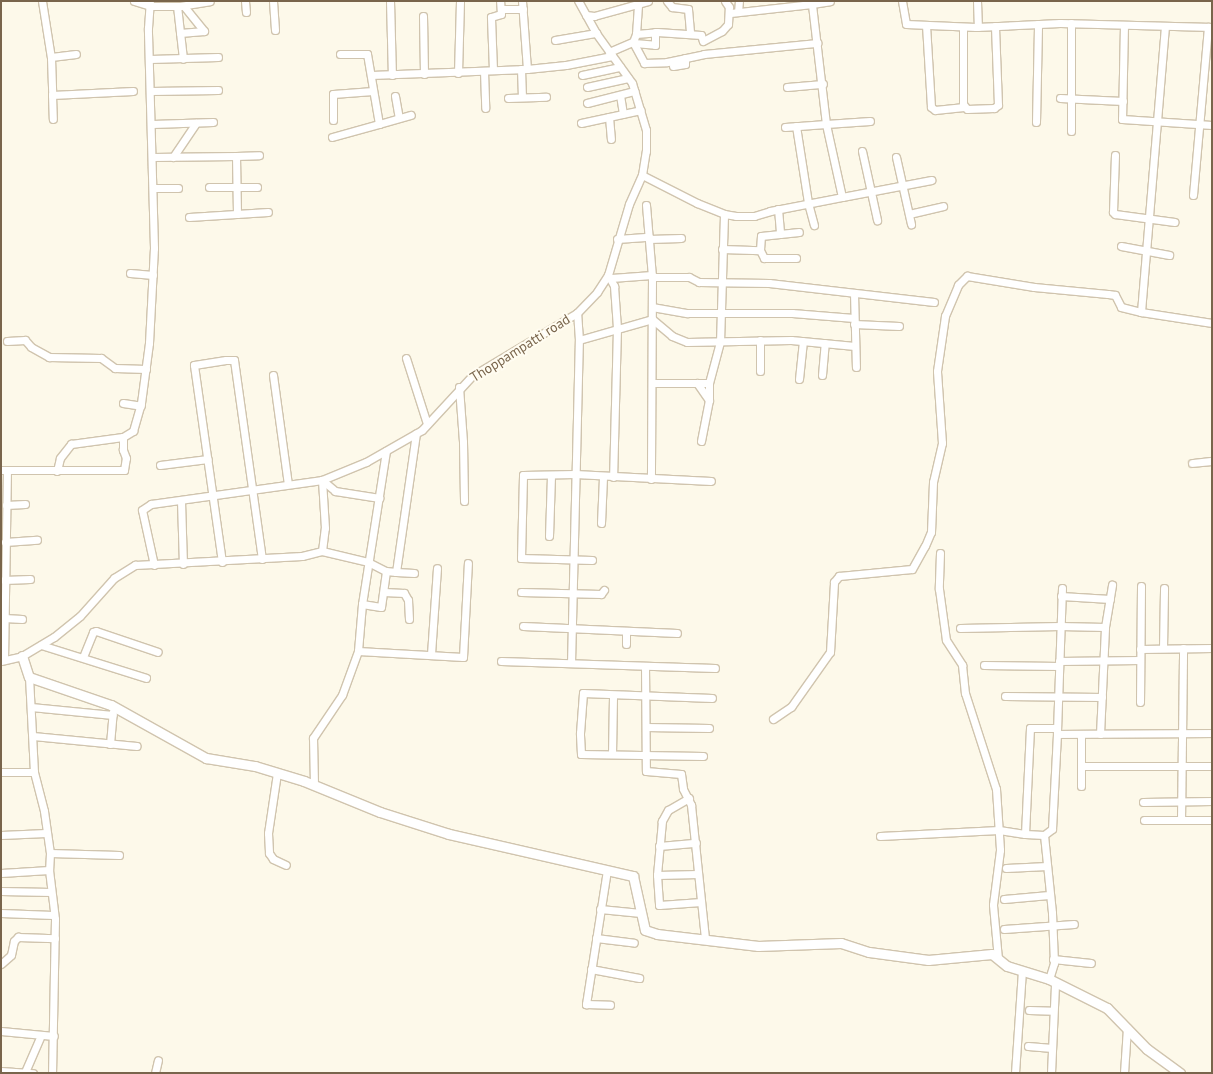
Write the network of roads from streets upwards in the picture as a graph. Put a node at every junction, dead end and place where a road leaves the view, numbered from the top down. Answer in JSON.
{"nodes":[{"id":1,"x":42,"y":1,"type":"edge"},
{"id":2,"x":134,"y":1,"type":"edge"},
{"id":3,"x":210,"y":1,"type":"edge"},
{"id":4,"x":245,"y":1,"type":"edge"},
{"id":5,"x":273,"y":1,"type":"edge"},
{"id":6,"x":390,"y":1,"type":"edge"},
{"id":7,"x":460,"y":1,"type":"edge"},
{"id":8,"x":522,"y":1,"type":"edge"},
{"id":9,"x":578,"y":1,"type":"edge"},
{"id":10,"x":648,"y":1,"type":"edge"},
{"id":11,"x":667,"y":1,"type":"edge"},
{"id":12,"x":725,"y":1,"type":"edge"},
{"id":13,"x":740,"y":1,"type":"edge"},
{"id":14,"x":830,"y":1,"type":"edge"},
{"id":15,"x":902,"y":1,"type":"edge"},
{"id":16,"x":977,"y":1,"type":"edge"},
{"id":17,"x":811,"y":2,"type":"edge"},
{"id":18,"x":150,"y":4,"type":"edge"},
{"id":19,"x":638,"y":4,"type":"junction"},
{"id":20,"x":500,"y":5,"type":"edge"},
{"id":21,"x":181,"y":6,"type":"junction"},
{"id":22,"x":523,"y":9,"type":"junction"},
{"id":23,"x":246,"y":12,"type":"dead end"},
{"id":24,"x":734,"y":13,"type":"junction"},
{"id":25,"x":586,"y":15,"type":"junction"},
{"id":26,"x":423,"y":16,"type":"dead end"},
{"id":27,"x":1072,"y":23,"type":"junction"},
{"id":28,"x":1038,"y":24,"type":"junction"},
{"id":29,"x":926,"y":25,"type":"junction"},
{"id":30,"x":1124,"y":25,"type":"junction"},
{"id":31,"x":994,"y":26,"type":"junction"},
{"id":32,"x":1165,"y":26,"type":"junction"},
{"id":33,"x":962,"y":27,"type":"junction"},
{"id":34,"x":978,"y":27,"type":"junction"},
{"id":35,"x":1210,"y":27,"type":"edge"},
{"id":36,"x":275,"y":30,"type":"dead end"},
{"id":37,"x":655,"y":32,"type":"junction"},
{"id":38,"x":180,"y":33,"type":"junction"},
{"id":39,"x":596,"y":33,"type":"junction"},
{"id":40,"x":636,"y":34,"type":"junction"},
{"id":41,"x":690,"y":34,"type":"junction"},
{"id":42,"x":555,"y":40,"type":"dead end"},
{"id":43,"x":703,"y":41,"type":"junction"},
{"id":44,"x":633,"y":43,"type":"junction"},
{"id":45,"x":817,"y":43,"type":"junction"},
{"id":46,"x":76,"y":54,"type":"dead end"},
{"id":47,"x":340,"y":54,"type":"dead end"},
{"id":48,"x":610,"y":54,"type":"junction"},
{"id":49,"x":704,"y":54,"type":"junction"},
{"id":50,"x":51,"y":57,"type":"junction"},
{"id":51,"x":218,"y":57,"type":"dead end"},
{"id":52,"x":685,"y":58,"type":"junction"},
{"id":53,"x":150,"y":59,"type":"junction"},
{"id":54,"x":183,"y":59,"type":"junction"},
{"id":55,"x":673,"y":66,"type":"dead end"},
{"id":56,"x":620,"y":67,"type":"junction"},
{"id":57,"x":524,"y":69,"type":"junction"},
{"id":58,"x":493,"y":70,"type":"junction"},
{"id":59,"x":484,"y":71,"type":"junction"},
{"id":60,"x":458,"y":72,"type":"junction"},
{"id":61,"x":424,"y":74,"type":"junction"},
{"id":62,"x":371,"y":75,"type":"junction"},
{"id":63,"x":392,"y":75,"type":"junction"},
{"id":64,"x":582,"y":75,"type":"dead end"},
{"id":65,"x":628,"y":78,"type":"junction"},
{"id":66,"x":822,"y":84,"type":"junction"},
{"id":67,"x":586,"y":87,"type":"dead end"},
{"id":68,"x":787,"y":87,"type":"dead end"},
{"id":69,"x":218,"y":90,"type":"dead end"},
{"id":70,"x":133,"y":91,"type":"dead end"},
{"id":71,"x":151,"y":91,"type":"junction"},
{"id":72,"x":373,"y":91,"type":"junction"},
{"id":73,"x":634,"y":91,"type":"junction"},
{"id":74,"x":52,"y":95,"type":"junction"},
{"id":75,"x":620,"y":95,"type":"junction"},
{"id":76,"x":395,"y":96,"type":"dead end"},
{"id":77,"x":522,"y":96,"type":"junction"},
{"id":78,"x":546,"y":97,"type":"dead end"},
{"id":79,"x":508,"y":98,"type":"dead end"},
{"id":80,"x":1060,"y":98,"type":"dead end"},
{"id":81,"x":1072,"y":99,"type":"junction"},
{"id":82,"x":1123,"y":101,"type":"junction"},
{"id":83,"x":587,"y":103,"type":"dead end"},
{"id":84,"x":964,"y":107,"type":"junction"},
{"id":85,"x":485,"y":108,"type":"dead end"},
{"id":86,"x":640,"y":110,"type":"junction"},
{"id":87,"x":623,"y":114,"type":"junction"},
{"id":88,"x":411,"y":115,"type":"dead end"},
{"id":89,"x":609,"y":117,"type":"junction"},
{"id":90,"x":398,"y":118,"type":"junction"},
{"id":91,"x":53,"y":119,"type":"dead end"},
{"id":92,"x":333,"y":120,"type":"dead end"},
{"id":93,"x":870,"y":121,"type":"dead end"},
{"id":94,"x":1156,"y":121,"type":"junction"},
{"id":95,"x":213,"y":122,"type":"dead end"},
{"id":96,"x":1036,"y":122,"type":"dead end"},
{"id":97,"x":196,"y":123,"type":"junction"},
{"id":98,"x":581,"y":123,"type":"dead end"},
{"id":99,"x":152,"y":124,"type":"junction"},
{"id":100,"x":379,"y":124,"type":"junction"},
{"id":101,"x":826,"y":124,"type":"junction"},
{"id":102,"x":1199,"y":124,"type":"junction"},
{"id":103,"x":1212,"y":125,"type":"edge"},
{"id":104,"x":796,"y":126,"type":"junction"},
{"id":105,"x":785,"y":127,"type":"dead end"},
{"id":106,"x":1071,"y":131,"type":"dead end"},
{"id":107,"x":332,"y":137,"type":"dead end"},
{"id":108,"x":611,"y":139,"type":"dead end"},
{"id":109,"x":862,"y":151,"type":"dead end"},
{"id":110,"x":259,"y":155,"type":"dead end"},
{"id":111,"x":236,"y":156,"type":"junction"},
{"id":112,"x":1114,"y":156,"type":"dead end"},
{"id":113,"x":154,"y":157,"type":"junction"},
{"id":114,"x":173,"y":157,"type":"junction"},
{"id":115,"x":896,"y":157,"type":"dead end"},
{"id":116,"x":642,"y":175,"type":"junction"},
{"id":117,"x":931,"y":180,"type":"dead end"},
{"id":118,"x":902,"y":185,"type":"junction"},
{"id":119,"x":209,"y":187,"type":"dead end"},
{"id":120,"x":236,"y":187,"type":"junction"},
{"id":121,"x":257,"y":187,"type":"dead end"},
{"id":122,"x":154,"y":188,"type":"junction"},
{"id":123,"x":178,"y":188,"type":"dead end"},
{"id":124,"x":870,"y":192,"type":"junction"},
{"id":125,"x":1192,"y":195,"type":"dead end"},
{"id":126,"x":842,"y":197,"type":"junction"},
{"id":127,"x":808,"y":203,"type":"junction"},
{"id":128,"x":646,"y":205,"type":"dead end"},
{"id":129,"x":943,"y":206,"type":"dead end"},
{"id":130,"x":778,"y":209,"type":"junction"},
{"id":131,"x":268,"y":212,"type":"dead end"},
{"id":132,"x":236,"y":214,"type":"junction"},
{"id":133,"x":724,"y":214,"type":"junction"},
{"id":134,"x":909,"y":214,"type":"junction"},
{"id":135,"x":189,"y":217,"type":"dead end"},
{"id":136,"x":1150,"y":218,"type":"junction"},
{"id":137,"x":877,"y":220,"type":"dead end"},
{"id":138,"x":1174,"y":222,"type":"dead end"},
{"id":139,"x":911,"y":224,"type":"dead end"},
{"id":140,"x":814,"y":225,"type":"dead end"},
{"id":141,"x":799,"y":232,"type":"dead end"},
{"id":142,"x":780,"y":234,"type":"junction"},
{"id":143,"x":649,"y":238,"type":"junction"},
{"id":144,"x":681,"y":238,"type":"dead end"},
{"id":145,"x":617,"y":239,"type":"junction"},
{"id":146,"x":1121,"y":246,"type":"dead end"},
{"id":147,"x":722,"y":249,"type":"junction"},
{"id":148,"x":760,"y":250,"type":"junction"},
{"id":149,"x":1147,"y":252,"type":"junction"},
{"id":150,"x":1169,"y":255,"type":"dead end"},
{"id":151,"x":796,"y":258,"type":"dead end"},
{"id":152,"x":130,"y":273,"type":"dead end"},
{"id":153,"x":153,"y":274,"type":"junction"},
{"id":154,"x":609,"y":276,"type":"junction"},
{"id":155,"x":652,"y":276,"type":"junction"},
{"id":156,"x":722,"y":282,"type":"junction"},
{"id":157,"x":854,"y":293,"type":"junction"},
{"id":158,"x":934,"y":302,"type":"dead end"},
{"id":159,"x":652,"y":307,"type":"junction"},
{"id":160,"x":1141,"y":312,"type":"junction"},
{"id":161,"x":577,"y":313,"type":"junction"},
{"id":162,"x":720,"y":314,"type":"junction"},
{"id":163,"x":652,"y":319,"type":"junction"},
{"id":164,"x":854,"y":321,"type":"junction"},
{"id":165,"x":1212,"y":323,"type":"edge"},
{"id":166,"x":899,"y":326,"type":"dead end"},
{"id":167,"x":616,"y":328,"type":"junction"},
{"id":168,"x":579,"y":340,"type":"junction"},
{"id":169,"x":760,"y":340,"type":"junction"},
{"id":170,"x":7,"y":341,"type":"dead end"},
{"id":171,"x":802,"y":341,"type":"junction"},
{"id":172,"x":720,"y":342,"type":"junction"},
{"id":173,"x":825,"y":343,"type":"junction"},
{"id":174,"x":855,"y":346,"type":"junction"},
{"id":175,"x":406,"y":358,"type":"dead end"},
{"id":176,"x":856,"y":367,"type":"dead end"},
{"id":177,"x":146,"y":369,"type":"junction"},
{"id":178,"x":760,"y":370,"type":"dead end"},
{"id":179,"x":273,"y":375,"type":"dead end"},
{"id":180,"x":822,"y":375,"type":"dead end"},
{"id":181,"x":800,"y":379,"type":"dead end"},
{"id":182,"x":652,"y":383,"type":"junction"},
{"id":183,"x":697,"y":383,"type":"junction"},
{"id":184,"x":709,"y":383,"type":"junction"},
{"id":185,"x":459,"y":387,"type":"junction"},
{"id":186,"x":709,"y":400,"type":"junction"},
{"id":187,"x":123,"y":403,"type":"dead end"},
{"id":188,"x":141,"y":406,"type":"junction"},
{"id":189,"x":426,"y":424,"type":"junction"},
{"id":190,"x":416,"y":433,"type":"junction"},
{"id":191,"x":123,"y":437,"type":"junction"},
{"id":192,"x":701,"y":441,"type":"dead end"},
{"id":193,"x":386,"y":451,"type":"junction"},
{"id":194,"x":208,"y":459,"type":"junction"},
{"id":195,"x":1212,"y":461,"type":"edge"},
{"id":196,"x":1192,"y":463,"type":"dead end"},
{"id":197,"x":160,"y":465,"type":"dead end"},
{"id":198,"x":4,"y":470,"type":"edge"},
{"id":199,"x":57,"y":471,"type":"junction"},
{"id":200,"x":575,"y":474,"type":"junction"},
{"id":201,"x":551,"y":475,"type":"junction"},
{"id":202,"x":603,"y":477,"type":"junction"},
{"id":203,"x":613,"y":478,"type":"junction"},
{"id":204,"x":650,"y":479,"type":"junction"},
{"id":205,"x":322,"y":480,"type":"junction"},
{"id":206,"x":711,"y":481,"type":"dead end"},
{"id":207,"x":288,"y":484,"type":"junction"},
{"id":208,"x":252,"y":490,"type":"junction"},
{"id":209,"x":214,"y":496,"type":"junction"},
{"id":210,"x":379,"y":498,"type":"junction"},
{"id":211,"x":181,"y":500,"type":"junction"},
{"id":212,"x":464,"y":502,"type":"dead end"},
{"id":213,"x":6,"y":504,"type":"junction"},
{"id":214,"x":25,"y":504,"type":"dead end"},
{"id":215,"x":601,"y":523,"type":"dead end"},
{"id":216,"x":549,"y":536,"type":"dead end"},
{"id":217,"x":37,"y":540,"type":"dead end"},
{"id":218,"x":6,"y":542,"type":"junction"},
{"id":219,"x":322,"y":551,"type":"junction"},
{"id":220,"x":940,"y":554,"type":"dead end"},
{"id":221,"x":262,"y":559,"type":"junction"},
{"id":222,"x":573,"y":559,"type":"junction"},
{"id":223,"x":592,"y":560,"type":"dead end"},
{"id":224,"x":222,"y":562,"type":"junction"},
{"id":225,"x":368,"y":562,"type":"junction"},
{"id":226,"x":468,"y":563,"type":"dead end"},
{"id":227,"x":183,"y":564,"type":"junction"},
{"id":228,"x":154,"y":565,"type":"junction"},
{"id":229,"x":437,"y":568,"type":"dead end"},
{"id":230,"x":386,"y":572,"type":"junction"},
{"id":231,"x":396,"y":572,"type":"junction"},
{"id":232,"x":414,"y":573,"type":"dead end"},
{"id":233,"x":30,"y":579,"type":"dead end"},
{"id":234,"x":4,"y":580,"type":"junction"},
{"id":235,"x":1112,"y":585,"type":"dead end"},
{"id":236,"x":1141,"y":586,"type":"dead end"},
{"id":237,"x":1164,"y":588,"type":"dead end"},
{"id":238,"x":604,"y":590,"type":"dead end"},
{"id":239,"x":384,"y":592,"type":"junction"},
{"id":240,"x":521,"y":592,"type":"dead end"},
{"id":241,"x":573,"y":593,"type":"junction"},
{"id":242,"x":1110,"y":599,"type":"junction"},
{"id":243,"x":362,"y":604,"type":"junction"},
{"id":244,"x":4,"y":618,"type":"junction"},
{"id":245,"x":22,"y":619,"type":"dead end"},
{"id":246,"x":409,"y":619,"type":"dead end"},
{"id":247,"x":523,"y":626,"type":"dead end"},
{"id":248,"x":1060,"y":626,"type":"junction"},
{"id":249,"x":1106,"y":627,"type":"junction"},
{"id":250,"x":960,"y":628,"type":"dead end"},
{"id":251,"x":572,"y":629,"type":"junction"},
{"id":252,"x":626,"y":632,"type":"junction"},
{"id":253,"x":677,"y":633,"type":"dead end"},
{"id":254,"x":626,"y":644,"type":"dead end"},
{"id":255,"x":41,"y":645,"type":"junction"},
{"id":256,"x":1163,"y":648,"type":"junction"},
{"id":257,"x":1183,"y":648,"type":"junction"},
{"id":258,"x":1212,"y":648,"type":"edge"},
{"id":259,"x":1140,"y":649,"type":"junction"},
{"id":260,"x":358,"y":651,"type":"junction"},
{"id":261,"x":158,"y":652,"type":"dead end"},
{"id":262,"x":432,"y":654,"type":"junction"},
{"id":263,"x":22,"y":656,"type":"junction"},
{"id":264,"x":83,"y":657,"type":"junction"},
{"id":265,"x":3,"y":660,"type":"edge"},
{"id":266,"x":1140,"y":660,"type":"junction"},
{"id":267,"x":1103,"y":661,"type":"junction"},
{"id":268,"x":501,"y":662,"type":"dead end"},
{"id":269,"x":571,"y":663,"type":"junction"},
{"id":270,"x":1059,"y":663,"type":"junction"},
{"id":271,"x":984,"y":665,"type":"dead end"},
{"id":272,"x":645,"y":666,"type":"junction"},
{"id":273,"x":715,"y":668,"type":"dead end"},
{"id":274,"x":30,"y":677,"type":"junction"},
{"id":275,"x":146,"y":678,"type":"dead end"},
{"id":276,"x":613,"y":696,"type":"junction"},
{"id":277,"x":1005,"y":696,"type":"dead end"},
{"id":278,"x":647,"y":697,"type":"junction"},
{"id":279,"x":1058,"y":697,"type":"junction"},
{"id":280,"x":1102,"y":697,"type":"junction"},
{"id":281,"x":712,"y":698,"type":"dead end"},
{"id":282,"x":1140,"y":702,"type":"dead end"},
{"id":283,"x":31,"y":707,"type":"junction"},
{"id":284,"x":114,"y":711,"type":"junction"},
{"id":285,"x":773,"y":719,"type":"dead end"},
{"id":286,"x":646,"y":727,"type":"junction"},
{"id":287,"x":709,"y":728,"type":"dead end"},
{"id":288,"x":1057,"y":731,"type":"junction"},
{"id":289,"x":1184,"y":733,"type":"junction"},
{"id":290,"x":1212,"y":733,"type":"edge"},
{"id":291,"x":1081,"y":734,"type":"junction"},
{"id":292,"x":1100,"y":734,"type":"junction"},
{"id":293,"x":33,"y":736,"type":"junction"},
{"id":294,"x":110,"y":744,"type":"junction"},
{"id":295,"x":137,"y":746,"type":"dead end"},
{"id":296,"x":612,"y":754,"type":"junction"},
{"id":297,"x":646,"y":755,"type":"junction"},
{"id":298,"x":703,"y":756,"type":"dead end"},
{"id":299,"x":1081,"y":766,"type":"junction"},
{"id":300,"x":1212,"y":766,"type":"edge"},
{"id":301,"x":1184,"y":767,"type":"junction"},
{"id":302,"x":1,"y":772,"type":"edge"},
{"id":303,"x":34,"y":772,"type":"junction"},
{"id":304,"x":277,"y":773,"type":"junction"},
{"id":305,"x":314,"y":784,"type":"junction"},
{"id":306,"x":1081,"y":786,"type":"dead end"},
{"id":307,"x":689,"y":798,"type":"junction"},
{"id":308,"x":1212,"y":801,"type":"edge"},
{"id":309,"x":1144,"y":802,"type":"dead end"},
{"id":310,"x":1181,"y":802,"type":"junction"},
{"id":311,"x":1144,"y":820,"type":"dead end"},
{"id":312,"x":1182,"y":820,"type":"junction"},
{"id":313,"x":1212,"y":820,"type":"edge"},
{"id":314,"x":999,"y":830,"type":"junction"},
{"id":315,"x":46,"y":833,"type":"junction"},
{"id":316,"x":1025,"y":834,"type":"junction"},
{"id":317,"x":1,"y":835,"type":"edge"},
{"id":318,"x":1044,"y":835,"type":"junction"},
{"id":319,"x":880,"y":836,"type":"dead end"},
{"id":320,"x":696,"y":843,"type":"junction"},
{"id":321,"x":659,"y":846,"type":"junction"},
{"id":322,"x":50,"y":853,"type":"junction"},
{"id":323,"x":119,"y":855,"type":"dead end"},
{"id":324,"x":286,"y":865,"type":"dead end"},
{"id":325,"x":1047,"y":866,"type":"junction"},
{"id":326,"x":1006,"y":868,"type":"dead end"},
{"id":327,"x":49,"y":870,"type":"junction"},
{"id":328,"x":607,"y":870,"type":"junction"},
{"id":329,"x":1,"y":873,"type":"edge"},
{"id":330,"x":698,"y":874,"type":"junction"},
{"id":331,"x":657,"y":875,"type":"junction"},
{"id":332,"x":1,"y":891,"type":"edge"},
{"id":333,"x":51,"y":892,"type":"junction"},
{"id":334,"x":1049,"y":895,"type":"junction"},
{"id":335,"x":1004,"y":899,"type":"dead end"},
{"id":336,"x":701,"y":902,"type":"junction"},
{"id":337,"x":600,"y":909,"type":"junction"},
{"id":338,"x":1,"y":913,"type":"edge"},
{"id":339,"x":642,"y":913,"type":"junction"},
{"id":340,"x":53,"y":916,"type":"junction"},
{"id":341,"x":1074,"y":924,"type":"dead end"},
{"id":342,"x":1052,"y":926,"type":"junction"},
{"id":343,"x":1004,"y":929,"type":"dead end"},
{"id":344,"x":54,"y":938,"type":"junction"},
{"id":345,"x":596,"y":938,"type":"junction"},
{"id":346,"x":704,"y":939,"type":"junction"},
{"id":347,"x":634,"y":942,"type":"dead end"},
{"id":348,"x":998,"y":959,"type":"junction"},
{"id":349,"x":1053,"y":960,"type":"junction"},
{"id":350,"x":1,"y":964,"type":"edge"},
{"id":351,"x":1091,"y":964,"type":"dead end"},
{"id":352,"x":591,"y":969,"type":"junction"},
{"id":353,"x":1022,"y":971,"type":"junction"},
{"id":354,"x":640,"y":978,"type":"dead end"},
{"id":355,"x":1052,"y":982,"type":"junction"},
{"id":356,"x":610,"y":1005,"type":"dead end"},
{"id":357,"x":1029,"y":1010,"type":"dead end"},
{"id":358,"x":1054,"y":1011,"type":"junction"},
{"id":359,"x":1127,"y":1028,"type":"junction"},
{"id":360,"x":1,"y":1031,"type":"edge"},
{"id":361,"x":41,"y":1035,"type":"junction"},
{"id":362,"x":54,"y":1036,"type":"junction"},
{"id":363,"x":1028,"y":1046,"type":"dead end"},
{"id":364,"x":1052,"y":1048,"type":"junction"},
{"id":365,"x":158,"y":1060,"type":"dead end"},
{"id":366,"x":1,"y":1071,"type":"edge"},
{"id":367,"x":25,"y":1072,"type":"edge"},
{"id":368,"x":33,"y":1073,"type":"edge"},
{"id":369,"x":52,"y":1073,"type":"edge"},
{"id":370,"x":155,"y":1073,"type":"edge"},
{"id":371,"x":1015,"y":1073,"type":"edge"},
{"id":372,"x":1051,"y":1073,"type":"edge"},
{"id":373,"x":1124,"y":1073,"type":"edge"},
{"id":374,"x":1180,"y":1073,"type":"edge"}],
"edges":[{"from":1,"to":50,"type":"street"},
{"from":2,"to":18,"type":"street"},
{"from":3,"to":21,"type":"street"},
{"from":4,"to":23,"type":"street"},
{"from":5,"to":36,"type":"street"},
{"from":6,"to":63,"type":"street"},
{"from":7,"to":60,"type":"street"},
{"from":8,"to":22,"type":"street"},
{"from":9,"to":25,"type":"street","name":"Thoppampatti road"},
{"from":10,"to":19,"type":"street"},
{"from":11,"to":41,"type":"street"},
{"from":12,"to":24,"type":"street"},
{"from":13,"to":24,"type":"street"},
{"from":14,"to":17,"type":"street"},
{"from":15,"to":29,"type":"street"},
{"from":16,"to":34,"type":"street"},
{"from":17,"to":24,"type":"street"},
{"from":17,"to":45,"type":"street"},
{"from":18,"to":21,"type":"street"},
{"from":18,"to":53,"type":"street"},
{"from":19,"to":25,"type":"street"},
{"from":19,"to":40,"type":"street"},
{"from":20,"to":22,"type":"street"},
{"from":20,"to":58,"type":"street"},
{"from":21,"to":38,"type":"street"},
{"from":21,"to":38,"type":"street"},
{"from":22,"to":57,"type":"street"},
{"from":24,"to":43,"type":"street"},
{"from":25,"to":39,"type":"street","name":"Thoppampatti road"},
{"from":26,"to":61,"type":"street"},
{"from":27,"to":28,"type":"street"},
{"from":27,"to":30,"type":"street"},
{"from":27,"to":81,"type":"street"},
{"from":28,"to":31,"type":"street"},
{"from":28,"to":96,"type":"street"},
{"from":29,"to":33,"type":"street"},
{"from":29,"to":84,"type":"street"},
{"from":30,"to":32,"type":"street"},
{"from":30,"to":82,"type":"street"},
{"from":31,"to":34,"type":"street"},
{"from":31,"to":84,"type":"street"},
{"from":32,"to":35,"type":"street"},
{"from":32,"to":94,"type":"street"},
{"from":33,"to":34,"type":"street"},
{"from":33,"to":84,"type":"street"},
{"from":35,"to":102,"type":"street"},
{"from":37,"to":40,"type":"street"},
{"from":37,"to":41,"type":"street"},
{"from":37,"to":44,"type":"street"},
{"from":38,"to":54,"type":"street"},
{"from":39,"to":42,"type":"street"},
{"from":39,"to":48,"type":"street","name":"Thoppampatti road"},
{"from":40,"to":44,"type":"street"},
{"from":41,"to":43,"type":"street"},
{"from":43,"to":49,"type":"street"},
{"from":44,"to":48,"type":"street"},
{"from":44,"to":52,"type":"street"},
{"from":45,"to":49,"type":"street"},
{"from":45,"to":66,"type":"street"},
{"from":46,"to":50,"type":"street"},
{"from":47,"to":62,"type":"street"},
{"from":48,"to":56,"type":"street","name":"Thoppampatti road"},
{"from":48,"to":57,"type":"street"},
{"from":49,"to":52,"type":"street"},
{"from":50,"to":74,"type":"street"},
{"from":51,"to":54,"type":"street"},
{"from":52,"to":55,"type":"street"},
{"from":53,"to":54,"type":"street"},
{"from":53,"to":71,"type":"street"},
{"from":56,"to":64,"type":"street"},
{"from":56,"to":65,"type":"street","name":"Thoppampatti road"},
{"from":57,"to":58,"type":"street"},
{"from":57,"to":77,"type":"street"},
{"from":58,"to":59,"type":"street"},
{"from":59,"to":60,"type":"street"},
{"from":59,"to":85,"type":"street"},
{"from":60,"to":61,"type":"street"},
{"from":61,"to":63,"type":"street"},
{"from":62,"to":63,"type":"street"},
{"from":62,"to":72,"type":"street"},
{"from":65,"to":67,"type":"street"},
{"from":65,"to":73,"type":"street","name":"Thoppampatti road"},
{"from":66,"to":68,"type":"street"},
{"from":66,"to":101,"type":"street"},
{"from":69,"to":71,"type":"street"},
{"from":70,"to":74,"type":"street"},
{"from":71,"to":99,"type":"street"},
{"from":72,"to":92,"type":"street"},
{"from":72,"to":100,"type":"street"},
{"from":73,"to":75,"type":"street"},
{"from":73,"to":86,"type":"street","name":"Thoppampatti road"},
{"from":74,"to":91,"type":"street"},
{"from":75,"to":83,"type":"street"},
{"from":75,"to":87,"type":"street"},
{"from":76,"to":90,"type":"street"},
{"from":77,"to":78,"type":"street"},
{"from":77,"to":79,"type":"street"},
{"from":80,"to":81,"type":"street"},
{"from":81,"to":82,"type":"street"},
{"from":81,"to":106,"type":"street"},
{"from":82,"to":94,"type":"street"},
{"from":86,"to":87,"type":"street"},
{"from":86,"to":116,"type":"street","name":"Thoppampatti road"},
{"from":87,"to":89,"type":"street"},
{"from":88,"to":90,"type":"street"},
{"from":89,"to":98,"type":"street"},
{"from":89,"to":108,"type":"street"},
{"from":90,"to":100,"type":"street"},
{"from":93,"to":101,"type":"street"},
{"from":94,"to":102,"type":"street"},
{"from":94,"to":136,"type":"street"},
{"from":95,"to":97,"type":"street"},
{"from":97,"to":99,"type":"street"},
{"from":97,"to":114,"type":"street"},
{"from":99,"to":113,"type":"street"},
{"from":100,"to":107,"type":"street"},
{"from":101,"to":104,"type":"street"},
{"from":101,"to":126,"type":"street"},
{"from":102,"to":103,"type":"street"},
{"from":102,"to":125,"type":"street"},
{"from":104,"to":105,"type":"street"},
{"from":104,"to":127,"type":"street"},
{"from":109,"to":124,"type":"street"},
{"from":110,"to":111,"type":"street"},
{"from":111,"to":114,"type":"street"},
{"from":111,"to":120,"type":"street"},
{"from":112,"to":136,"type":"street"},
{"from":113,"to":114,"type":"street"},
{"from":113,"to":122,"type":"street"},
{"from":115,"to":118,"type":"street"},
{"from":116,"to":133,"type":"street"},
{"from":116,"to":145,"type":"street","name":"Thoppampatti road"},
{"from":117,"to":118,"type":"street"},
{"from":118,"to":124,"type":"street"},
{"from":118,"to":134,"type":"street"},
{"from":119,"to":120,"type":"street"},
{"from":120,"to":121,"type":"street"},
{"from":120,"to":132,"type":"street"},
{"from":122,"to":123,"type":"street"},
{"from":122,"to":153,"type":"street"},
{"from":124,"to":126,"type":"street"},
{"from":124,"to":137,"type":"street"},
{"from":126,"to":127,"type":"street"},
{"from":127,"to":130,"type":"street"},
{"from":127,"to":140,"type":"street"},
{"from":128,"to":143,"type":"street"},
{"from":129,"to":134,"type":"street"},
{"from":130,"to":133,"type":"street"},
{"from":130,"to":142,"type":"street"},
{"from":131,"to":132,"type":"street"},
{"from":132,"to":135,"type":"street"},
{"from":133,"to":147,"type":"street"},
{"from":134,"to":139,"type":"street"},
{"from":136,"to":138,"type":"street"},
{"from":136,"to":149,"type":"street"},
{"from":141,"to":142,"type":"street"},
{"from":142,"to":148,"type":"street"},
{"from":143,"to":144,"type":"street"},
{"from":143,"to":145,"type":"street"},
{"from":143,"to":155,"type":"street"},
{"from":145,"to":154,"type":"street","name":"Thoppampatti road"},
{"from":146,"to":149,"type":"street"},
{"from":147,"to":148,"type":"street"},
{"from":147,"to":156,"type":"street"},
{"from":148,"to":151,"type":"street"},
{"from":149,"to":150,"type":"street"},
{"from":149,"to":160,"type":"street"},
{"from":152,"to":153,"type":"street"},
{"from":153,"to":177,"type":"street"},
{"from":154,"to":155,"type":"street"},
{"from":154,"to":161,"type":"street","name":"Thoppampatti road"},
{"from":154,"to":167,"type":"street"},
{"from":155,"to":156,"type":"street"},
{"from":155,"to":159,"type":"street"},
{"from":156,"to":157,"type":"street"},
{"from":156,"to":162,"type":"street"},
{"from":157,"to":158,"type":"street"},
{"from":157,"to":164,"type":"street"},
{"from":159,"to":162,"type":"street"},
{"from":159,"to":163,"type":"street"},
{"from":160,"to":165,"type":"street"},
{"from":160,"to":285,"type":"street"},
{"from":161,"to":168,"type":"street"},
{"from":161,"to":185,"type":"street","name":"Thoppampatti road"},
{"from":162,"to":164,"type":"street"},
{"from":162,"to":172,"type":"street"},
{"from":163,"to":167,"type":"street"},
{"from":163,"to":172,"type":"street"},
{"from":163,"to":182,"type":"street"},
{"from":164,"to":166,"type":"street"},
{"from":164,"to":174,"type":"street"},
{"from":167,"to":168,"type":"street"},
{"from":167,"to":203,"type":"street"},
{"from":168,"to":200,"type":"street"},
{"from":169,"to":171,"type":"street"},
{"from":169,"to":172,"type":"street"},
{"from":169,"to":178,"type":"street"},
{"from":170,"to":177,"type":"street"},
{"from":171,"to":173,"type":"street"},
{"from":171,"to":181,"type":"street"},
{"from":172,"to":184,"type":"street"},
{"from":173,"to":174,"type":"street"},
{"from":173,"to":180,"type":"street"},
{"from":174,"to":176,"type":"street"},
{"from":175,"to":189,"type":"street"},
{"from":177,"to":188,"type":"street"},
{"from":179,"to":207,"type":"street"},
{"from":182,"to":183,"type":"street"},
{"from":182,"to":204,"type":"street"},
{"from":183,"to":184,"type":"street"},
{"from":183,"to":186,"type":"street"},
{"from":184,"to":186,"type":"street"},
{"from":185,"to":189,"type":"street","name":"Thoppampatti road"},
{"from":185,"to":212,"type":"street"},
{"from":186,"to":192,"type":"street"},
{"from":187,"to":188,"type":"street"},
{"from":188,"to":191,"type":"street"},
{"from":189,"to":190,"type":"street","name":"Thoppampatti road"},
{"from":190,"to":193,"type":"street","name":"Thoppampatti road"},
{"from":190,"to":231,"type":"street"},
{"from":191,"to":199,"type":"street"},
{"from":191,"to":199,"type":"street"},
{"from":193,"to":205,"type":"street","name":"Thoppampatti road"},
{"from":193,"to":210,"type":"street"},
{"from":194,"to":197,"type":"street"},
{"from":194,"to":208,"type":"street"},
{"from":194,"to":209,"type":"street"},
{"from":195,"to":196,"type":"street"},
{"from":198,"to":199,"type":"street"},
{"from":198,"to":213,"type":"street"},
{"from":200,"to":201,"type":"street"},
{"from":200,"to":202,"type":"street"},
{"from":200,"to":222,"type":"street"},
{"from":201,"to":216,"type":"street"},
{"from":201,"to":222,"type":"street"},
{"from":202,"to":203,"type":"street"},
{"from":202,"to":215,"type":"street"},
{"from":203,"to":204,"type":"street"},
{"from":204,"to":206,"type":"street"},
{"from":205,"to":207,"type":"street","name":"Thoppampatti road"},
{"from":205,"to":210,"type":"street"},
{"from":205,"to":219,"type":"street"},
{"from":207,"to":208,"type":"street","name":"Thoppampatti road"},
{"from":208,"to":209,"type":"street","name":"Thoppampatti road"},
{"from":208,"to":221,"type":"street"},
{"from":209,"to":211,"type":"street","name":"Thoppampatti road"},
{"from":209,"to":224,"type":"street"},
{"from":210,"to":225,"type":"street"},
{"from":211,"to":227,"type":"street"},
{"from":211,"to":228,"type":"street","name":"Thoppampatti road"},
{"from":213,"to":214,"type":"street"},
{"from":213,"to":218,"type":"street"},
{"from":217,"to":218,"type":"street"},
{"from":218,"to":234,"type":"street"},
{"from":219,"to":221,"type":"street"},
{"from":219,"to":225,"type":"street"},
{"from":220,"to":314,"type":"street"},
{"from":221,"to":224,"type":"street"},
{"from":222,"to":223,"type":"street"},
{"from":222,"to":241,"type":"street"},
{"from":224,"to":227,"type":"street"},
{"from":225,"to":230,"type":"street"},
{"from":225,"to":243,"type":"street"},
{"from":226,"to":262,"type":"street"},
{"from":227,"to":228,"type":"street"},
{"from":228,"to":255,"type":"street"},
{"from":229,"to":262,"type":"street"},
{"from":230,"to":231,"type":"street"},
{"from":230,"to":239,"type":"street"},
{"from":231,"to":232,"type":"street"},
{"from":233,"to":234,"type":"street"},
{"from":234,"to":244,"type":"street"},
{"from":235,"to":242,"type":"street"},
{"from":236,"to":259,"type":"street"},
{"from":237,"to":256,"type":"street"},
{"from":238,"to":241,"type":"street"},
{"from":239,"to":243,"type":"street"},
{"from":239,"to":246,"type":"street"},
{"from":240,"to":241,"type":"street"},
{"from":241,"to":251,"type":"street"},
{"from":242,"to":248,"type":"street"},
{"from":242,"to":249,"type":"street"},
{"from":243,"to":260,"type":"street"},
{"from":244,"to":245,"type":"street"},
{"from":244,"to":265,"type":"street"},
{"from":247,"to":251,"type":"street"},
{"from":248,"to":249,"type":"street"},
{"from":248,"to":250,"type":"street"},
{"from":248,"to":270,"type":"street"},
{"from":249,"to":267,"type":"street"},
{"from":251,"to":252,"type":"street"},
{"from":251,"to":269,"type":"street"},
{"from":252,"to":253,"type":"street"},
{"from":252,"to":254,"type":"street"},
{"from":255,"to":263,"type":"street"},
{"from":255,"to":264,"type":"street"},
{"from":256,"to":257,"type":"street"},
{"from":256,"to":259,"type":"street"},
{"from":257,"to":258,"type":"street"},
{"from":257,"to":289,"type":"street"},
{"from":259,"to":266,"type":"street"},
{"from":260,"to":262,"type":"street"},
{"from":260,"to":305,"type":"street"},
{"from":261,"to":264,"type":"street"},
{"from":263,"to":265,"type":"street"},
{"from":263,"to":274,"type":"street"},
{"from":264,"to":275,"type":"street"},
{"from":266,"to":267,"type":"street"},
{"from":266,"to":282,"type":"street"},
{"from":267,"to":270,"type":"street"},
{"from":267,"to":280,"type":"street"},
{"from":268,"to":269,"type":"street"},
{"from":269,"to":272,"type":"street"},
{"from":270,"to":271,"type":"street"},
{"from":270,"to":279,"type":"street"},
{"from":272,"to":273,"type":"street"},
{"from":272,"to":278,"type":"street"},
{"from":274,"to":283,"type":"street"},
{"from":274,"to":284,"type":"street"},
{"from":276,"to":278,"type":"street"},
{"from":276,"to":296,"type":"street"},
{"from":276,"to":296,"type":"street"},
{"from":277,"to":279,"type":"street"},
{"from":278,"to":281,"type":"street"},
{"from":278,"to":286,"type":"street"},
{"from":279,"to":280,"type":"street"},
{"from":279,"to":288,"type":"street"},
{"from":280,"to":292,"type":"street"},
{"from":283,"to":284,"type":"street"},
{"from":283,"to":293,"type":"street"},
{"from":284,"to":294,"type":"street"},
{"from":284,"to":304,"type":"street"},
{"from":286,"to":287,"type":"street"},
{"from":286,"to":297,"type":"street"},
{"from":288,"to":291,"type":"street"},
{"from":288,"to":316,"type":"street"},
{"from":288,"to":318,"type":"street"},
{"from":289,"to":290,"type":"street"},
{"from":289,"to":292,"type":"street"},
{"from":289,"to":301,"type":"street"},
{"from":291,"to":292,"type":"street"},
{"from":291,"to":299,"type":"street"},
{"from":293,"to":294,"type":"street"},
{"from":293,"to":303,"type":"street"},
{"from":294,"to":295,"type":"street"},
{"from":296,"to":297,"type":"street"},
{"from":297,"to":298,"type":"street"},
{"from":297,"to":307,"type":"street"},
{"from":299,"to":301,"type":"street"},
{"from":299,"to":306,"type":"street"},
{"from":300,"to":301,"type":"street"},
{"from":301,"to":310,"type":"street"},
{"from":302,"to":303,"type":"street"},
{"from":303,"to":315,"type":"street"},
{"from":304,"to":305,"type":"street"},
{"from":304,"to":324,"type":"street"},
{"from":305,"to":328,"type":"street"},
{"from":307,"to":320,"type":"street"},
{"from":307,"to":321,"type":"street"},
{"from":308,"to":310,"type":"street"},
{"from":309,"to":310,"type":"street"},
{"from":310,"to":312,"type":"street"},
{"from":311,"to":312,"type":"street"},
{"from":312,"to":313,"type":"street"},
{"from":314,"to":316,"type":"street"},
{"from":314,"to":319,"type":"street"},
{"from":314,"to":348,"type":"street"},
{"from":315,"to":317,"type":"street"},
{"from":315,"to":322,"type":"street"},
{"from":316,"to":318,"type":"street"},
{"from":318,"to":325,"type":"street"},
{"from":320,"to":321,"type":"street"},
{"from":320,"to":330,"type":"street"},
{"from":321,"to":331,"type":"street"},
{"from":322,"to":323,"type":"street"},
{"from":322,"to":327,"type":"street"},
{"from":325,"to":326,"type":"street"},
{"from":325,"to":334,"type":"street"},
{"from":327,"to":329,"type":"street"},
{"from":327,"to":333,"type":"street"},
{"from":328,"to":337,"type":"street"},
{"from":328,"to":339,"type":"street"},
{"from":330,"to":331,"type":"street"},
{"from":330,"to":336,"type":"street"},
{"from":331,"to":336,"type":"street"},
{"from":332,"to":333,"type":"street"},
{"from":333,"to":340,"type":"street"},
{"from":334,"to":335,"type":"street"},
{"from":334,"to":342,"type":"street"},
{"from":336,"to":346,"type":"street"},
{"from":337,"to":339,"type":"street"},
{"from":337,"to":345,"type":"street"},
{"from":338,"to":340,"type":"street"},
{"from":339,"to":346,"type":"street"},
{"from":340,"to":344,"type":"street"},
{"from":341,"to":342,"type":"street"},
{"from":342,"to":343,"type":"street"},
{"from":342,"to":349,"type":"street"},
{"from":344,"to":350,"type":"street"},
{"from":344,"to":362,"type":"street"},
{"from":345,"to":347,"type":"street"},
{"from":345,"to":352,"type":"street"},
{"from":346,"to":348,"type":"street"},
{"from":348,"to":353,"type":"street"},
{"from":349,"to":351,"type":"street"},
{"from":349,"to":355,"type":"street"},
{"from":352,"to":354,"type":"street"},
{"from":352,"to":356,"type":"street"},
{"from":353,"to":355,"type":"street"},
{"from":353,"to":371,"type":"street"},
{"from":355,"to":358,"type":"street"},
{"from":355,"to":359,"type":"street"},
{"from":357,"to":358,"type":"street"},
{"from":358,"to":364,"type":"street"},
{"from":359,"to":373,"type":"street"},
{"from":359,"to":374,"type":"street"},
{"from":360,"to":361,"type":"street"},
{"from":361,"to":362,"type":"street"},
{"from":361,"to":367,"type":"street"},
{"from":362,"to":369,"type":"street"},
{"from":363,"to":364,"type":"street"},
{"from":364,"to":372,"type":"street"},
{"from":365,"to":370,"type":"street"},
{"from":366,"to":367,"type":"street"},
{"from":367,"to":368,"type":"street"}]}
